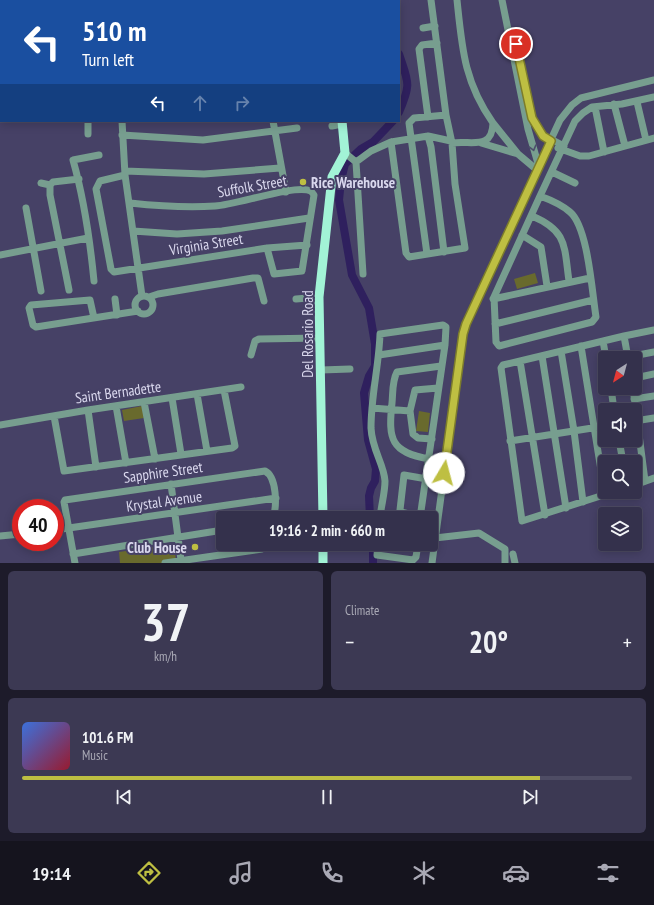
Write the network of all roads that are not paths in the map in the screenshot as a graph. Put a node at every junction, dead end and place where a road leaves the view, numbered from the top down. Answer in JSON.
{"nodes":[{"id":1,"x":431,"y":0,"type":"edge"},
{"id":2,"x":457,"y":0,"type":"edge"},
{"id":3,"x":502,"y":0,"type":"edge"},
{"id":4,"x":507,"y":0,"type":"edge"},
{"id":5,"x":435,"y":26,"type":"junction"},
{"id":6,"x":423,"y":28,"type":"dead end"},
{"id":7,"x":437,"y":43,"type":"junction"},
{"id":8,"x":654,"y":80,"type":"edge"},
{"id":9,"x":654,"y":98,"type":"edge"},
{"id":10,"x":637,"y":102,"type":"junction"},
{"id":11,"x":614,"y":104,"type":"junction"},
{"id":12,"x":595,"y":107,"type":"junction"},
{"id":13,"x":446,"y":114,"type":"junction"},
{"id":14,"x":428,"y":118,"type":"junction"},
{"id":15,"x":88,"y":122,"type":"edge"},
{"id":16,"x":122,"y":122,"type":"edge"},
{"id":17,"x":273,"y":122,"type":"edge"},
{"id":18,"x":342,"y":123,"type":"edge"},
{"id":19,"x":493,"y":123,"type":"junction"},
{"id":20,"x":332,"y":126,"type":"dead end"},
{"id":21,"x":297,"y":128,"type":"dead end"},
{"id":22,"x":274,"y":130,"type":"junction"},
{"id":23,"x":88,"y":134,"type":"dead end"},
{"id":24,"x":122,"y":135,"type":"junction"},
{"id":25,"x":428,"y":136,"type":"junction"},
{"id":26,"x":410,"y":138,"type":"junction"},
{"id":27,"x":654,"y":138,"type":"edge"},
{"id":28,"x":646,"y":140,"type":"junction"},
{"id":29,"x":391,"y":142,"type":"junction"},
{"id":30,"x":452,"y":142,"type":"junction"},
{"id":31,"x":481,"y":143,"type":"junction"},
{"id":32,"x":550,"y":143,"type":"junction"},
{"id":33,"x":625,"y":146,"type":"junction"},
{"id":34,"x":563,"y":148,"type":"junction"},
{"id":35,"x":604,"y":152,"type":"junction"},
{"id":36,"x":518,"y":154,"type":"junction"},
{"id":37,"x":99,"y":155,"type":"dead end"},
{"id":38,"x":351,"y":157,"type":"junction"},
{"id":39,"x":280,"y":168,"type":"junction"},
{"id":40,"x":538,"y":168,"type":"junction"},
{"id":41,"x":552,"y":172,"type":"junction"},
{"id":42,"x":125,"y":173,"type":"junction"},
{"id":43,"x":79,"y":179,"type":"junction"},
{"id":44,"x":41,"y":183,"type":"dead end"},
{"id":45,"x":574,"y":183,"type":"dead end"},
{"id":46,"x":50,"y":185,"type":"junction"},
{"id":47,"x":286,"y":192,"type":"junction"},
{"id":48,"x":540,"y":196,"type":"junction"},
{"id":49,"x":130,"y":203,"type":"junction"},
{"id":50,"x":26,"y":208,"type":"dead end"},
{"id":51,"x":532,"y":216,"type":"junction"},
{"id":52,"x":309,"y":218,"type":"junction"},
{"id":53,"x":133,"y":230,"type":"junction"},
{"id":54,"x":522,"y":235,"type":"junction"},
{"id":55,"x":88,"y":238,"type":"junction"},
{"id":56,"x":59,"y":243,"type":"junction"},
{"id":57,"x":307,"y":245,"type":"junction"},
{"id":58,"x":267,"y":248,"type":"junction"},
{"id":59,"x":32,"y":249,"type":"junction"},
{"id":60,"x":444,"y":252,"type":"junction"},
{"id":61,"x":427,"y":254,"type":"junction"},
{"id":62,"x":0,"y":255,"type":"edge"},
{"id":63,"x":138,"y":268,"type":"junction"},
{"id":64,"x":362,"y":274,"type":"dead end"},
{"id":65,"x":590,"y":278,"type":"junction"},
{"id":66,"x":94,"y":280,"type":"dead end"},
{"id":67,"x":569,"y":281,"type":"junction"},
{"id":68,"x":547,"y":286,"type":"junction"},
{"id":69,"x":69,"y":290,"type":"dead end"},
{"id":70,"x":41,"y":291,"type":"dead end"},
{"id":71,"x":146,"y":296,"type":"junction"},
{"id":72,"x":319,"y":297,"type":"junction"},
{"id":73,"x":115,"y":299,"type":"dead end"},
{"id":74,"x":493,"y":299,"type":"junction"},
{"id":75,"x":296,"y":300,"type":"dead end"},
{"id":76,"x":594,"y":300,"type":"junction"},
{"id":77,"x":264,"y":301,"type":"dead end"},
{"id":78,"x":138,"y":311,"type":"junction"},
{"id":79,"x":117,"y":315,"type":"junction"},
{"id":80,"x":94,"y":318,"type":"junction"},
{"id":81,"x":495,"y":324,"type":"junction"},
{"id":82,"x":654,"y":330,"type":"edge"},
{"id":83,"x":624,"y":336,"type":"junction"},
{"id":84,"x":320,"y":338,"type":"junction"},
{"id":85,"x":603,"y":341,"type":"junction"},
{"id":86,"x":445,"y":345,"type":"junction"},
{"id":87,"x":581,"y":346,"type":"junction"},
{"id":88,"x":561,"y":351,"type":"junction"},
{"id":89,"x":605,"y":351,"type":"edge"},
{"id":90,"x":627,"y":351,"type":"edge"},
{"id":91,"x":654,"y":352,"type":"edge"},
{"id":92,"x":642,"y":354,"type":"edge"},
{"id":93,"x":251,"y":355,"type":"dead end"},
{"id":94,"x":379,"y":355,"type":"junction"},
{"id":95,"x":542,"y":356,"type":"junction"},
{"id":96,"x":520,"y":361,"type":"junction"},
{"id":97,"x":441,"y":366,"type":"junction"},
{"id":98,"x":350,"y":369,"type":"dead end"},
{"id":99,"x":321,"y":370,"type":"junction"},
{"id":100,"x":654,"y":374,"type":"edge"},
{"id":101,"x":642,"y":377,"type":"edge"},
{"id":102,"x":241,"y":387,"type":"dead end"},
{"id":103,"x":438,"y":388,"type":"junction"},
{"id":104,"x":224,"y":390,"type":"junction"},
{"id":105,"x":197,"y":394,"type":"junction"},
{"id":106,"x":633,"y":395,"type":"edge"},
{"id":107,"x":654,"y":396,"type":"edge"},
{"id":108,"x":172,"y":398,"type":"junction"},
{"id":109,"x":634,"y":400,"type":"junction"},
{"id":110,"x":144,"y":402,"type":"junction"},
{"id":111,"x":634,"y":403,"type":"edge"},
{"id":112,"x":116,"y":406,"type":"junction"},
{"id":113,"x":372,"y":408,"type":"junction"},
{"id":114,"x":391,"y":409,"type":"junction"},
{"id":115,"x":88,"y":410,"type":"junction"},
{"id":116,"x":410,"y":411,"type":"junction"},
{"id":117,"x":54,"y":416,"type":"junction"},
{"id":118,"x":654,"y":418,"type":"edge"},
{"id":119,"x":642,"y":420,"type":"edge"},
{"id":120,"x":0,"y":425,"type":"edge"},
{"id":121,"x":598,"y":427,"type":"edge"},
{"id":122,"x":595,"y":428,"type":"junction"},
{"id":123,"x":574,"y":431,"type":"junction"},
{"id":124,"x":554,"y":434,"type":"junction"},
{"id":125,"x":533,"y":437,"type":"junction"},
{"id":126,"x":432,"y":439,"type":"junction"},
{"id":127,"x":510,"y":441,"type":"junction"},
{"id":128,"x":640,"y":447,"type":"edge"},
{"id":129,"x":207,"y":451,"type":"junction"},
{"id":130,"x":181,"y":454,"type":"junction"},
{"id":131,"x":599,"y":455,"type":"edge"},
{"id":132,"x":155,"y":459,"type":"junction"},
{"id":133,"x":429,"y":459,"type":"junction"},
{"id":134,"x":126,"y":463,"type":"junction"},
{"id":135,"x":96,"y":467,"type":"junction"},
{"id":136,"x":654,"y":478,"type":"edge"},
{"id":137,"x":427,"y":479,"type":"junction"},
{"id":138,"x":645,"y":481,"type":"junction"},
{"id":139,"x":642,"y":482,"type":"edge"},
{"id":140,"x":171,"y":484,"type":"junction"},
{"id":141,"x":598,"y":497,"type":"edge"},
{"id":142,"x":276,"y":498,"type":"junction"},
{"id":143,"x":583,"y":502,"type":"junction"},
{"id":144,"x":566,"y":508,"type":"junction"},
{"id":145,"x":274,"y":511,"type":"edge"},
{"id":146,"x":323,"y":511,"type":"edge"},
{"id":147,"x":381,"y":511,"type":"edge"},
{"id":148,"x":400,"y":511,"type":"edge"},
{"id":149,"x":421,"y":511,"type":"edge"},
{"id":150,"x":438,"y":511,"type":"edge"},
{"id":151,"x":174,"y":513,"type":"junction"},
{"id":152,"x":545,"y":515,"type":"junction"},
{"id":153,"x":64,"y":529,"type":"edge"},
{"id":154,"x":68,"y":529,"type":"junction"},
{"id":155,"x":216,"y":531,"type":"edge"},
{"id":156,"x":12,"y":535,"type":"edge"},
{"id":157,"x":0,"y":536,"type":"edge"},
{"id":158,"x":438,"y":537,"type":"edge"},
{"id":159,"x":178,"y":538,"type":"junction"},
{"id":160,"x":238,"y":551,"type":"edge"},
{"id":161,"x":325,"y":551,"type":"edge"},
{"id":162,"x":377,"y":551,"type":"edge"},
{"id":163,"x":417,"y":551,"type":"edge"},
{"id":164,"x":433,"y":551,"type":"edge"},
{"id":165,"x":73,"y":554,"type":"junction"},
{"id":166,"x":513,"y":554,"type":"dead end"},
{"id":167,"x":180,"y":560,"type":"junction"},
{"id":168,"x":75,"y":563,"type":"edge"},
{"id":169,"x":165,"y":563,"type":"edge"},
{"id":170,"x":324,"y":563,"type":"edge"},
{"id":171,"x":432,"y":563,"type":"edge"},
{"id":172,"x":505,"y":563,"type":"edge"},
{"id":173,"x":515,"y":563,"type":"edge"}],
"edges":[{"from":1,"to":5,"type":"street"},
{"from":2,"to":19,"type":"street"},
{"from":3,"to":40,"type":"street","one_way":true},
{"from":4,"to":32,"type":"street"},
{"from":5,"to":6,"type":"street"},
{"from":5,"to":7,"type":"street"},
{"from":7,"to":13,"type":"street"},
{"from":7,"to":14,"type":"street"},
{"from":8,"to":32,"type":"street"},
{"from":9,"to":10,"type":"street"},
{"from":10,"to":11,"type":"street"},
{"from":10,"to":28,"type":"street"},
{"from":11,"to":12,"type":"street"},
{"from":11,"to":33,"type":"street"},
{"from":12,"to":34,"type":"street"},
{"from":12,"to":35,"type":"street"},
{"from":13,"to":14,"type":"street"},
{"from":13,"to":30,"type":"street"},
{"from":14,"to":26,"type":"street"},
{"from":15,"to":23,"type":"street"},
{"from":16,"to":24,"type":"street"},
{"from":17,"to":22,"type":"street"},
{"from":18,"to":20,"type":"street"},
{"from":18,"to":38,"type":"main road"},
{"from":19,"to":31,"type":"street"},
{"from":19,"to":36,"type":"street"},
{"from":21,"to":22,"type":"street"},
{"from":22,"to":24,"type":"street"},
{"from":22,"to":39,"type":"street"},
{"from":24,"to":42,"type":"street"},
{"from":25,"to":26,"type":"street"},
{"from":25,"to":30,"type":"street"},
{"from":25,"to":60,"type":"street"},
{"from":26,"to":29,"type":"street"},
{"from":26,"to":61,"type":"street"},
{"from":27,"to":28,"type":"street"},
{"from":28,"to":33,"type":"street"},
{"from":29,"to":38,"type":"street"},
{"from":29,"to":61,"type":"street"},
{"from":30,"to":31,"type":"street"},
{"from":30,"to":60,"type":"street"},
{"from":31,"to":36,"type":"street"},
{"from":32,"to":34,"type":"street"},
{"from":32,"to":40,"type":"street"},
{"from":33,"to":35,"type":"street"},
{"from":34,"to":35,"type":"street"},
{"from":34,"to":41,"type":"street"},
{"from":36,"to":40,"type":"street"},
{"from":37,"to":43,"type":"street"},
{"from":38,"to":64,"type":"street"},
{"from":38,"to":72,"type":"main road","name":"Del Rosario Road"},
{"from":39,"to":42,"type":"street"},
{"from":39,"to":47,"type":"street"},
{"from":40,"to":150,"type":"street"},
{"from":41,"to":45,"type":"street"},
{"from":41,"to":48,"type":"street"},
{"from":42,"to":49,"type":"street"},
{"from":42,"to":63,"type":"street","name":"Virginia Street"},
{"from":43,"to":46,"type":"street"},
{"from":43,"to":55,"type":"street"},
{"from":44,"to":46,"type":"street"},
{"from":46,"to":56,"type":"street"},
{"from":47,"to":49,"type":"street","name":"Suffolk Street"},
{"from":47,"to":52,"type":"street","name":"Suffolk Street"},
{"from":48,"to":51,"type":"street"},
{"from":48,"to":65,"type":"street"},
{"from":49,"to":53,"type":"street"},
{"from":50,"to":59,"type":"street"},
{"from":51,"to":54,"type":"street"},
{"from":51,"to":67,"type":"street"},
{"from":52,"to":53,"type":"street"},
{"from":52,"to":57,"type":"street","name":"Suffolk Street"},
{"from":53,"to":63,"type":"street"},
{"from":54,"to":68,"type":"street"},
{"from":54,"to":74,"type":"street"},
{"from":55,"to":56,"type":"street"},
{"from":55,"to":66,"type":"street"},
{"from":56,"to":59,"type":"street"},
{"from":56,"to":69,"type":"street"},
{"from":57,"to":58,"type":"street","name":"Virginia Street"},
{"from":57,"to":58,"type":"street","name":"Suffolk Street"},
{"from":58,"to":63,"type":"street","name":"Virginia Street"},
{"from":59,"to":62,"type":"street"},
{"from":59,"to":70,"type":"street"},
{"from":60,"to":61,"type":"street"},
{"from":63,"to":71,"type":"street"},
{"from":65,"to":67,"type":"street"},
{"from":65,"to":76,"type":"street"},
{"from":67,"to":68,"type":"street"},
{"from":68,"to":74,"type":"street"},
{"from":71,"to":77,"type":"street"},
{"from":71,"to":78,"type":"street"},
{"from":71,"to":78,"type":"street"},
{"from":72,"to":75,"type":"street"},
{"from":72,"to":84,"type":"main road","name":"Del Rosario Road"},
{"from":73,"to":79,"type":"street"},
{"from":74,"to":81,"type":"street"},
{"from":76,"to":81,"type":"street"},
{"from":76,"to":81,"type":"street"},
{"from":78,"to":79,"type":"street"},
{"from":79,"to":80,"type":"street"},
{"from":80,"to":80,"type":"street"},
{"from":82,"to":83,"type":"street"},
{"from":83,"to":85,"type":"street"},
{"from":83,"to":90,"type":"street"},
{"from":84,"to":93,"type":"street"},
{"from":84,"to":99,"type":"main road","name":"Del Rosario Road"},
{"from":85,"to":87,"type":"street"},
{"from":85,"to":89,"type":"street"},
{"from":86,"to":94,"type":"street"},
{"from":86,"to":94,"type":"street"},
{"from":86,"to":97,"type":"street"},
{"from":87,"to":88,"type":"street"},
{"from":87,"to":122,"type":"street"},
{"from":88,"to":95,"type":"street"},
{"from":88,"to":123,"type":"street"},
{"from":91,"to":92,"type":"street"},
{"from":94,"to":113,"type":"street"},
{"from":95,"to":96,"type":"street"},
{"from":95,"to":124,"type":"street"},
{"from":96,"to":125,"type":"street"},
{"from":96,"to":127,"type":"street"},
{"from":97,"to":103,"type":"street"},
{"from":97,"to":114,"type":"street"},
{"from":98,"to":99,"type":"street"},
{"from":99,"to":146,"type":"main road","name":"Del Rosario Road"},
{"from":100,"to":101,"type":"street"},
{"from":102,"to":104,"type":"street","name":"Saint Bernadette"},
{"from":103,"to":116,"type":"street"},
{"from":103,"to":126,"type":"street"},
{"from":104,"to":105,"type":"street","name":"Saint Bernadette"},
{"from":104,"to":129,"type":"street"},
{"from":105,"to":108,"type":"street","name":"Saint Bernadette"},
{"from":105,"to":129,"type":"street"},
{"from":106,"to":109,"type":"street"},
{"from":107,"to":109,"type":"street"},
{"from":108,"to":110,"type":"street","name":"Saint Bernadette"},
{"from":108,"to":130,"type":"street"},
{"from":109,"to":111,"type":"street"},
{"from":110,"to":112,"type":"street","name":"Saint Bernadette"},
{"from":110,"to":132,"type":"street"},
{"from":112,"to":115,"type":"street","name":"Saint Bernadette"},
{"from":112,"to":134,"type":"street"},
{"from":113,"to":114,"type":"street"},
{"from":113,"to":147,"type":"street"},
{"from":114,"to":116,"type":"street"},
{"from":114,"to":133,"type":"street"},
{"from":115,"to":117,"type":"street","name":"Saint Bernadette"},
{"from":115,"to":135,"type":"street"},
{"from":116,"to":126,"type":"street"},
{"from":117,"to":120,"type":"street","name":"Saint Bernadette"},
{"from":117,"to":135,"type":"street"},
{"from":118,"to":119,"type":"street"},
{"from":121,"to":122,"type":"street"},
{"from":122,"to":123,"type":"street"},
{"from":122,"to":131,"type":"street"},
{"from":123,"to":124,"type":"street"},
{"from":123,"to":143,"type":"street"},
{"from":124,"to":125,"type":"street"},
{"from":124,"to":144,"type":"street"},
{"from":125,"to":127,"type":"street"},
{"from":125,"to":152,"type":"street"},
{"from":126,"to":133,"type":"street"},
{"from":127,"to":152,"type":"street"},
{"from":128,"to":138,"type":"street"},
{"from":129,"to":130,"type":"street"},
{"from":130,"to":132,"type":"street"},
{"from":132,"to":134,"type":"street"},
{"from":133,"to":137,"type":"street"},
{"from":134,"to":135,"type":"street"},
{"from":136,"to":138,"type":"street"},
{"from":137,"to":148,"type":"street"},
{"from":137,"to":149,"type":"street"},
{"from":138,"to":139,"type":"street"},
{"from":140,"to":142,"type":"street","name":"Sapphire Street"},
{"from":140,"to":151,"type":"street"},
{"from":140,"to":154,"type":"street","name":"Sapphire Street"},
{"from":141,"to":143,"type":"street"},
{"from":142,"to":145,"type":"street"},
{"from":142,"to":151,"type":"street","name":"Krystal Avenue"},
{"from":143,"to":144,"type":"street"},
{"from":144,"to":152,"type":"street"},
{"from":151,"to":154,"type":"street","name":"Krystal Avenue"},
{"from":151,"to":159,"type":"street"},
{"from":153,"to":154,"type":"street","name":"Krystal Avenue"},
{"from":154,"to":165,"type":"street"},
{"from":155,"to":159,"type":"street"},
{"from":156,"to":157,"type":"street"},
{"from":158,"to":172,"type":"street"},
{"from":159,"to":165,"type":"street"},
{"from":159,"to":167,"type":"street"},
{"from":160,"to":167,"type":"street"},
{"from":161,"to":170,"type":"main road"},
{"from":162,"to":163,"type":"street"},
{"from":164,"to":171,"type":"street"},
{"from":165,"to":168,"type":"street"},
{"from":166,"to":173,"type":"street"},
{"from":167,"to":169,"type":"street"}]}
